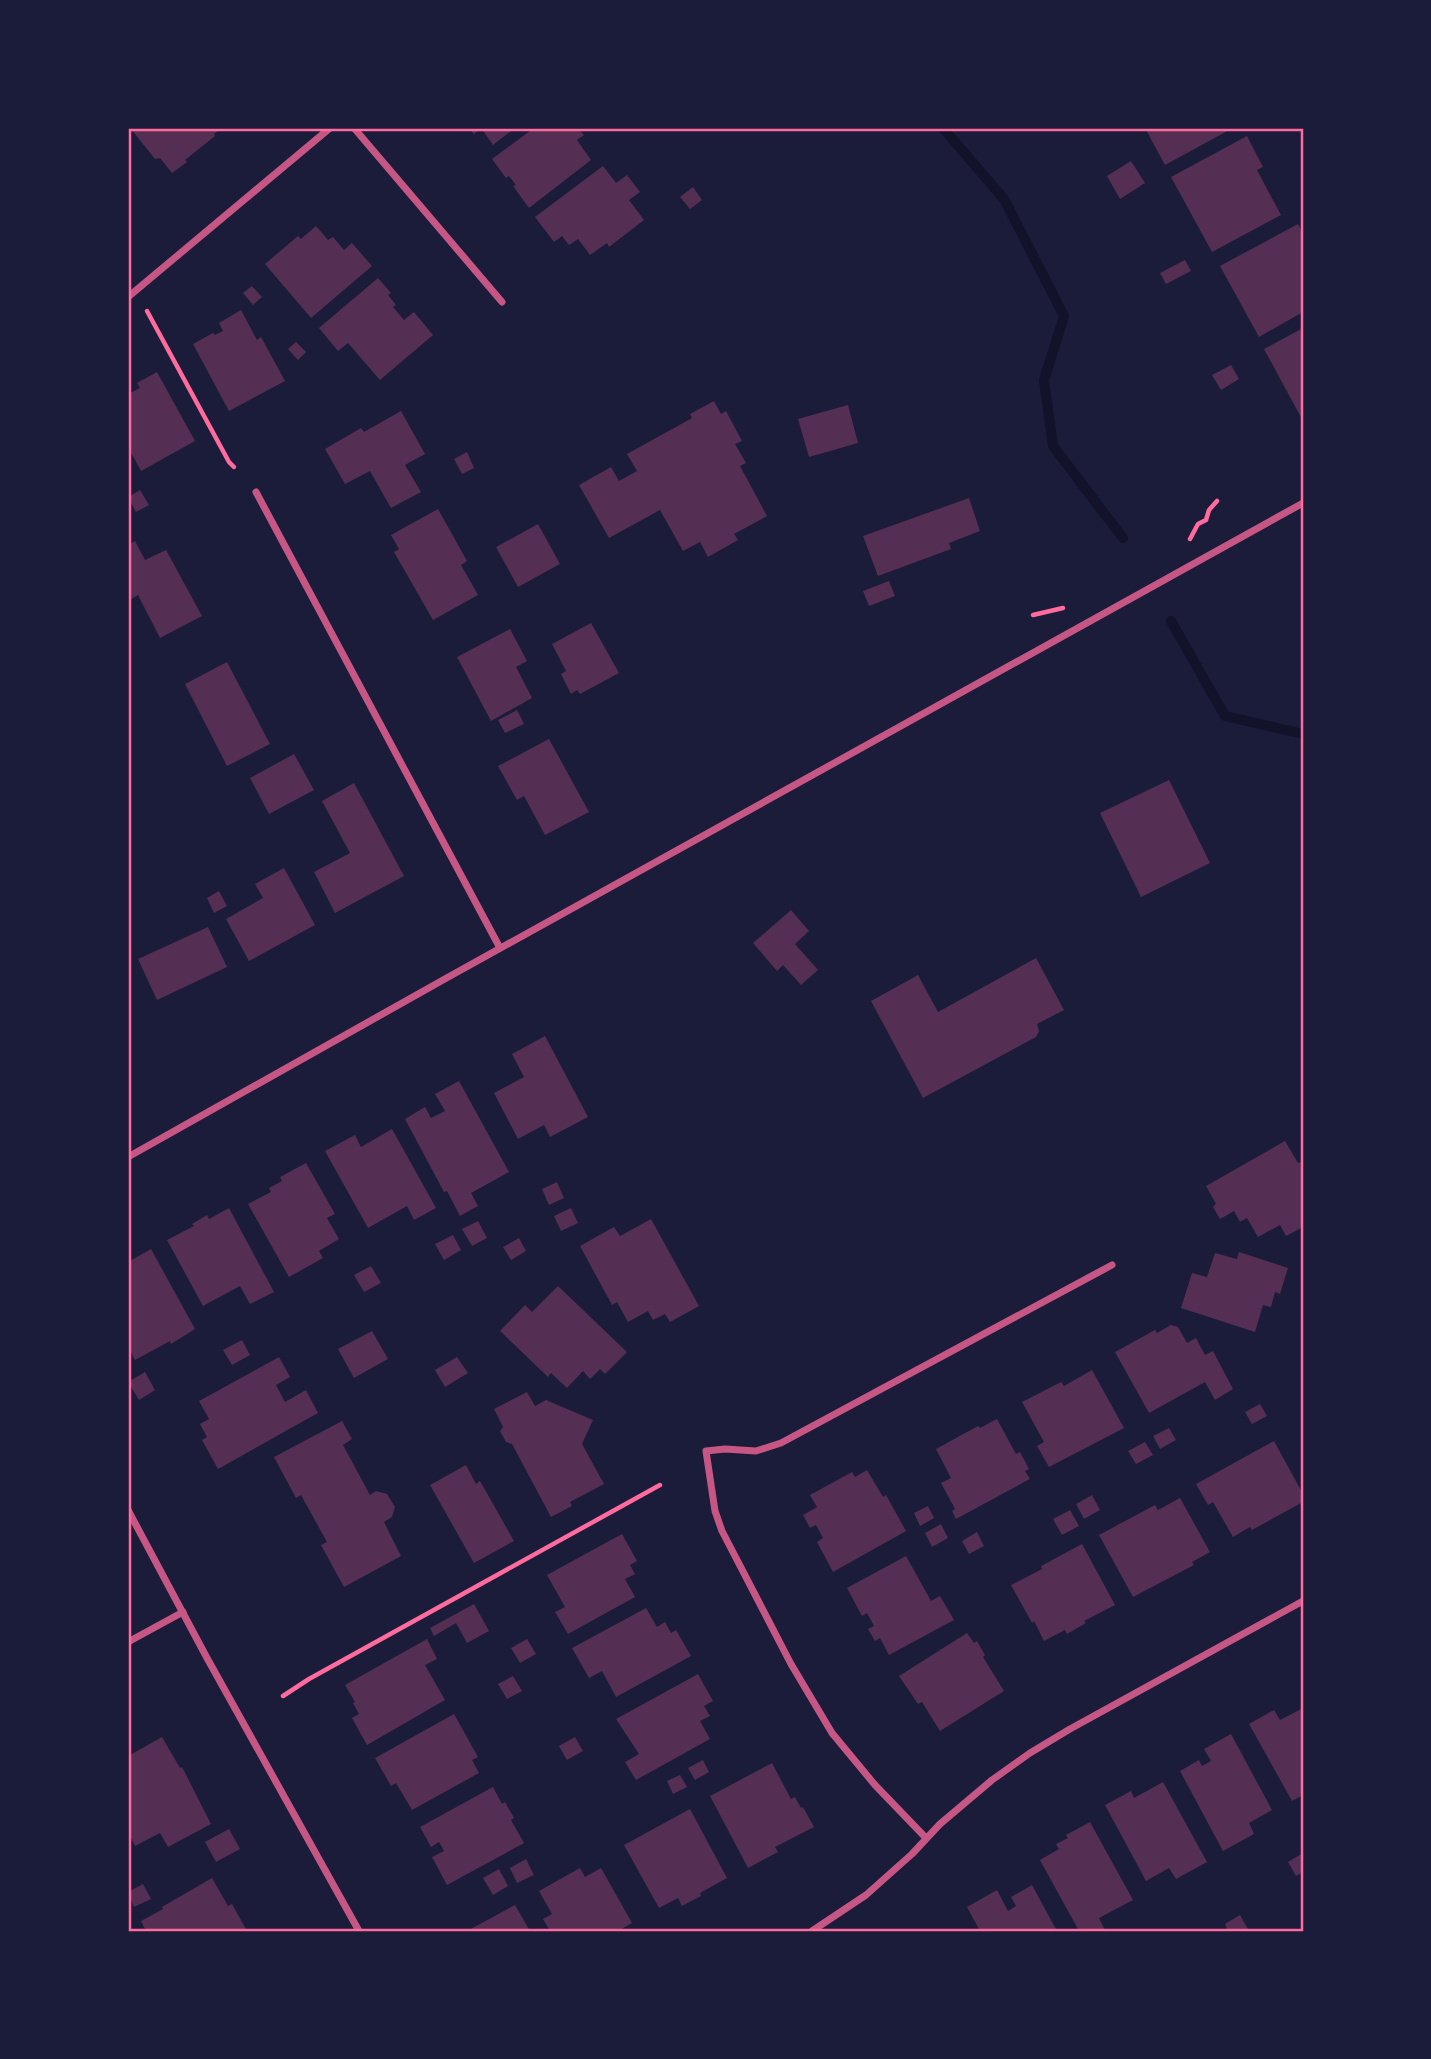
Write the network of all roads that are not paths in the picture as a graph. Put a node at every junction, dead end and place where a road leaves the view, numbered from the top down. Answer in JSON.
{"nodes":[{"id":1,"x":330,"y":128,"type":"edge"},
{"id":2,"x":354,"y":128,"type":"edge"},
{"id":3,"x":128,"y":297,"type":"edge"},
{"id":4,"x":502,"y":302,"type":"dead end"},
{"id":5,"x":256,"y":492,"type":"dead end"},
{"id":6,"x":1303,"y":503,"type":"edge"},
{"id":7,"x":500,"y":948,"type":"junction"},
{"id":8,"x":128,"y":1157,"type":"edge"},
{"id":9,"x":1112,"y":1265,"type":"dead end"},
{"id":10,"x":128,"y":1510,"type":"edge"},
{"id":11,"x":1303,"y":1601,"type":"edge"},
{"id":12,"x":183,"y":1612,"type":"junction"},
{"id":13,"x":128,"y":1642,"type":"edge"},
{"id":14,"x":926,"y":1838,"type":"junction"},
{"id":15,"x":359,"y":1931,"type":"edge"},
{"id":16,"x":812,"y":1931,"type":"edge"}],
"edges":[{"from":1,"to":3,"type":"street"},
{"from":2,"to":4,"type":"street"},
{"from":5,"to":7,"type":"street"},
{"from":6,"to":7,"type":"street"},
{"from":7,"to":8,"type":"street"},
{"from":9,"to":14,"type":"street"},
{"from":10,"to":12,"type":"street"},
{"from":11,"to":14,"type":"street"},
{"from":12,"to":13,"type":"street"},
{"from":12,"to":15,"type":"street"},
{"from":14,"to":16,"type":"street"}]}
